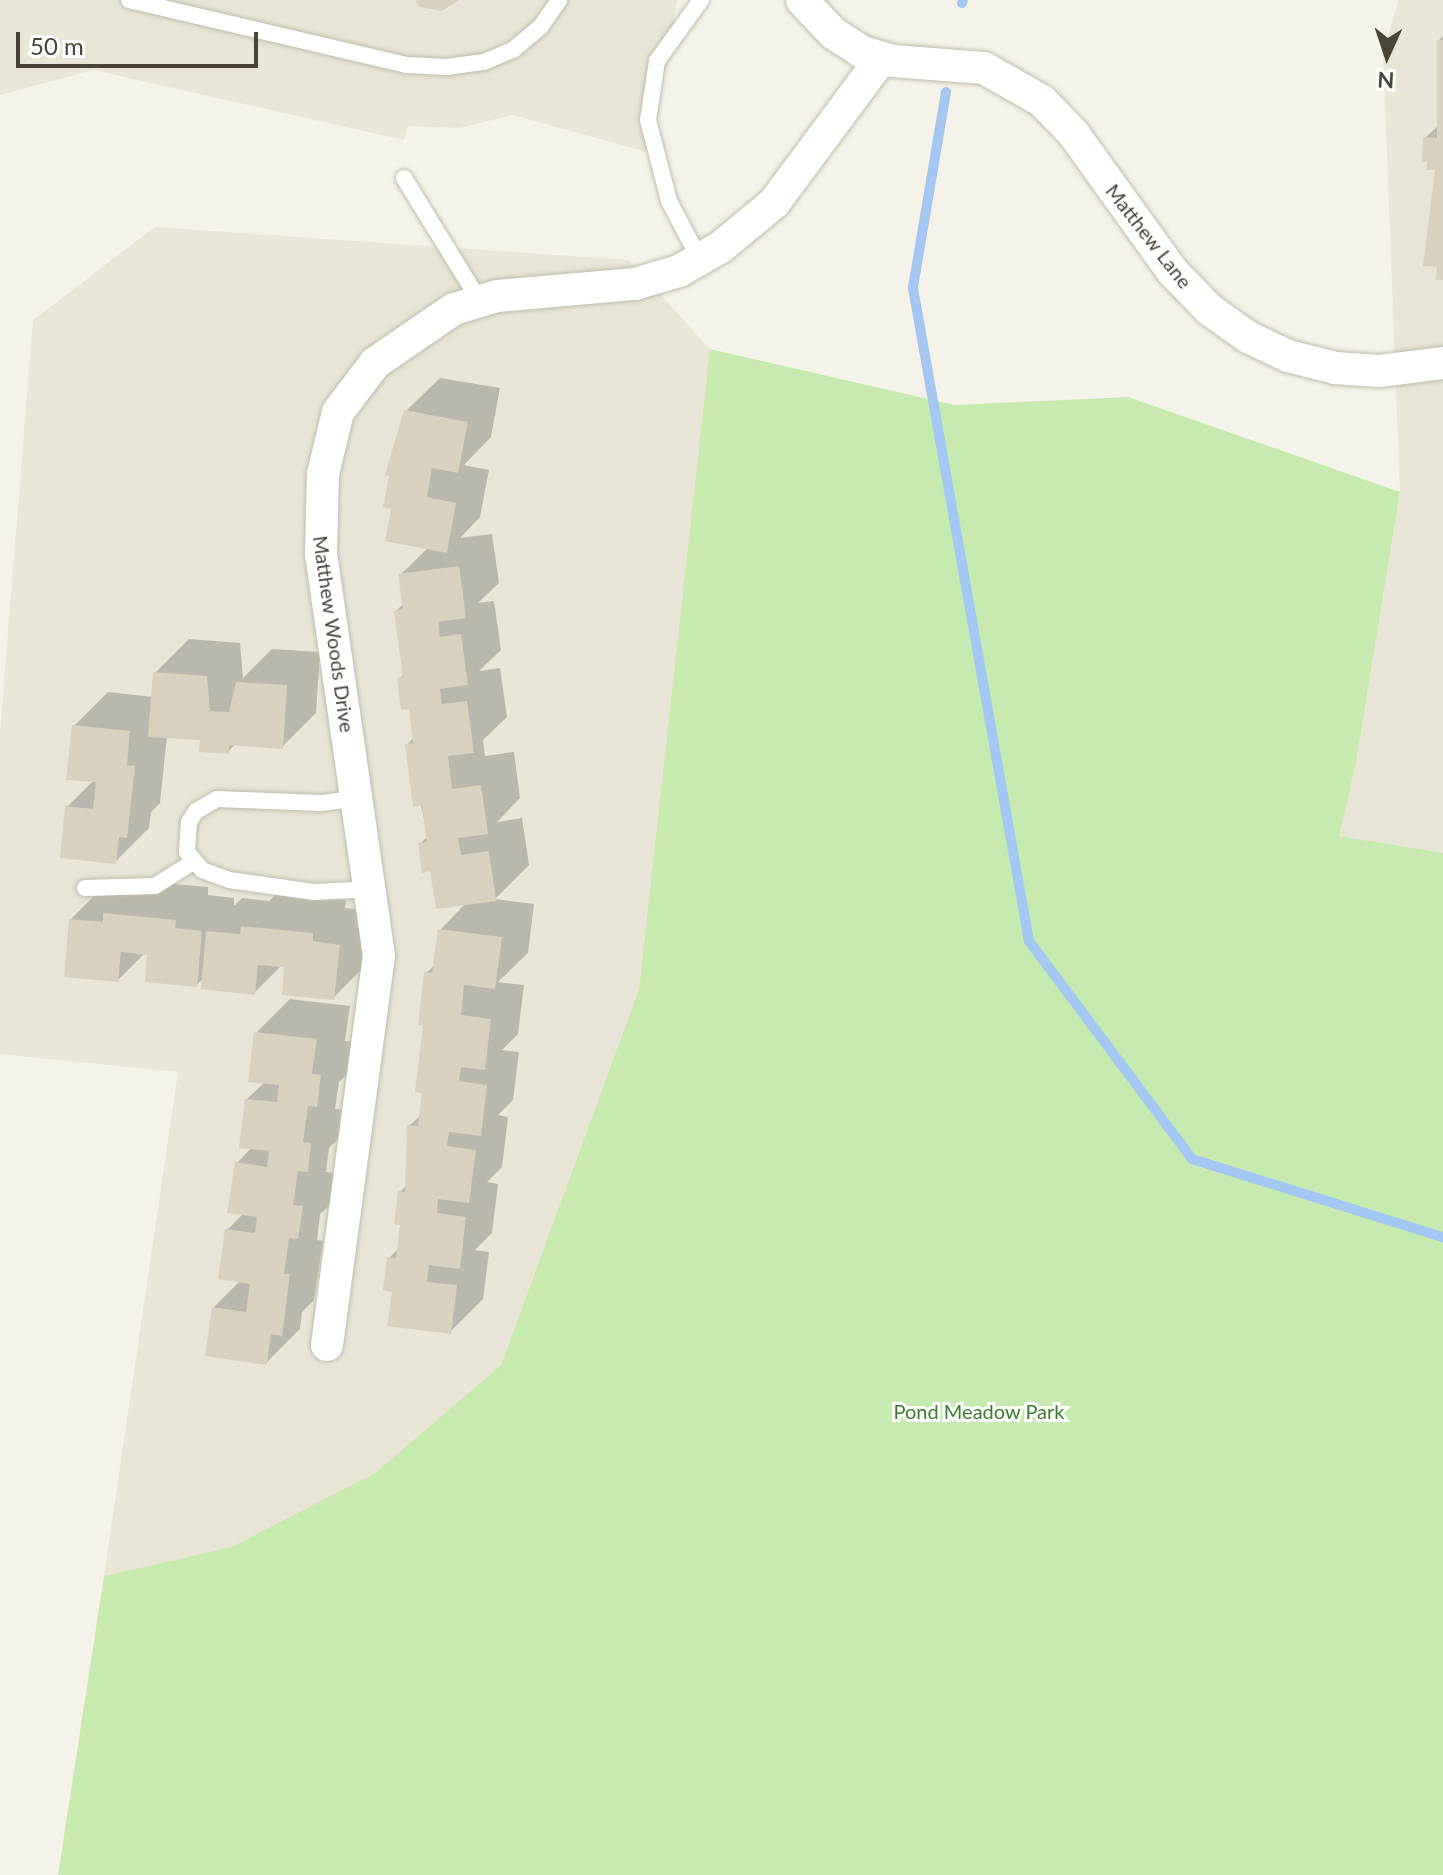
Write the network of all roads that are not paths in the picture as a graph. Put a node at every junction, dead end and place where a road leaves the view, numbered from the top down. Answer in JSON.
{"nodes":[{"id":1,"x":129,"y":0,"type":"edge"},
{"id":2,"x":559,"y":0,"type":"edge"},
{"id":3,"x":701,"y":0,"type":"edge"},
{"id":4,"x":802,"y":0,"type":"edge"},
{"id":5,"x":881,"y":59,"type":"junction"},
{"id":6,"x":404,"y":178,"type":"dead end"},
{"id":7,"x":700,"y":260,"type":"junction"},
{"id":8,"x":479,"y":300,"type":"junction"},
{"id":9,"x":1443,"y":363,"type":"edge"},
{"id":10,"x":358,"y":798,"type":"junction"},
{"id":11,"x":193,"y":862,"type":"junction"},
{"id":12,"x":85,"y":888,"type":"dead end"},
{"id":13,"x":372,"y":889,"type":"junction"},
{"id":14,"x":327,"y":1345,"type":"dead end"}],
"edges":[{"from":1,"to":2,"type":"lane"},
{"from":3,"to":7,"type":"lane"},
{"from":4,"to":5,"type":"street","name":"Matthew Lane"},
{"from":5,"to":7,"type":"street","name":"Matthew Woods Drive"},
{"from":5,"to":9,"type":"street","name":"Matthew Lane"},
{"from":6,"to":8,"type":"lane"},
{"from":7,"to":8,"type":"street","name":"Matthew Woods Drive"},
{"from":8,"to":10,"type":"street","name":"Matthew Woods Drive"},
{"from":10,"to":11,"type":"lane"},
{"from":10,"to":13,"type":"street","name":"Matthew Woods Drive"},
{"from":11,"to":12,"type":"lane"},
{"from":11,"to":13,"type":"lane"},
{"from":13,"to":14,"type":"street","name":"Matthew Woods Drive"}]}
